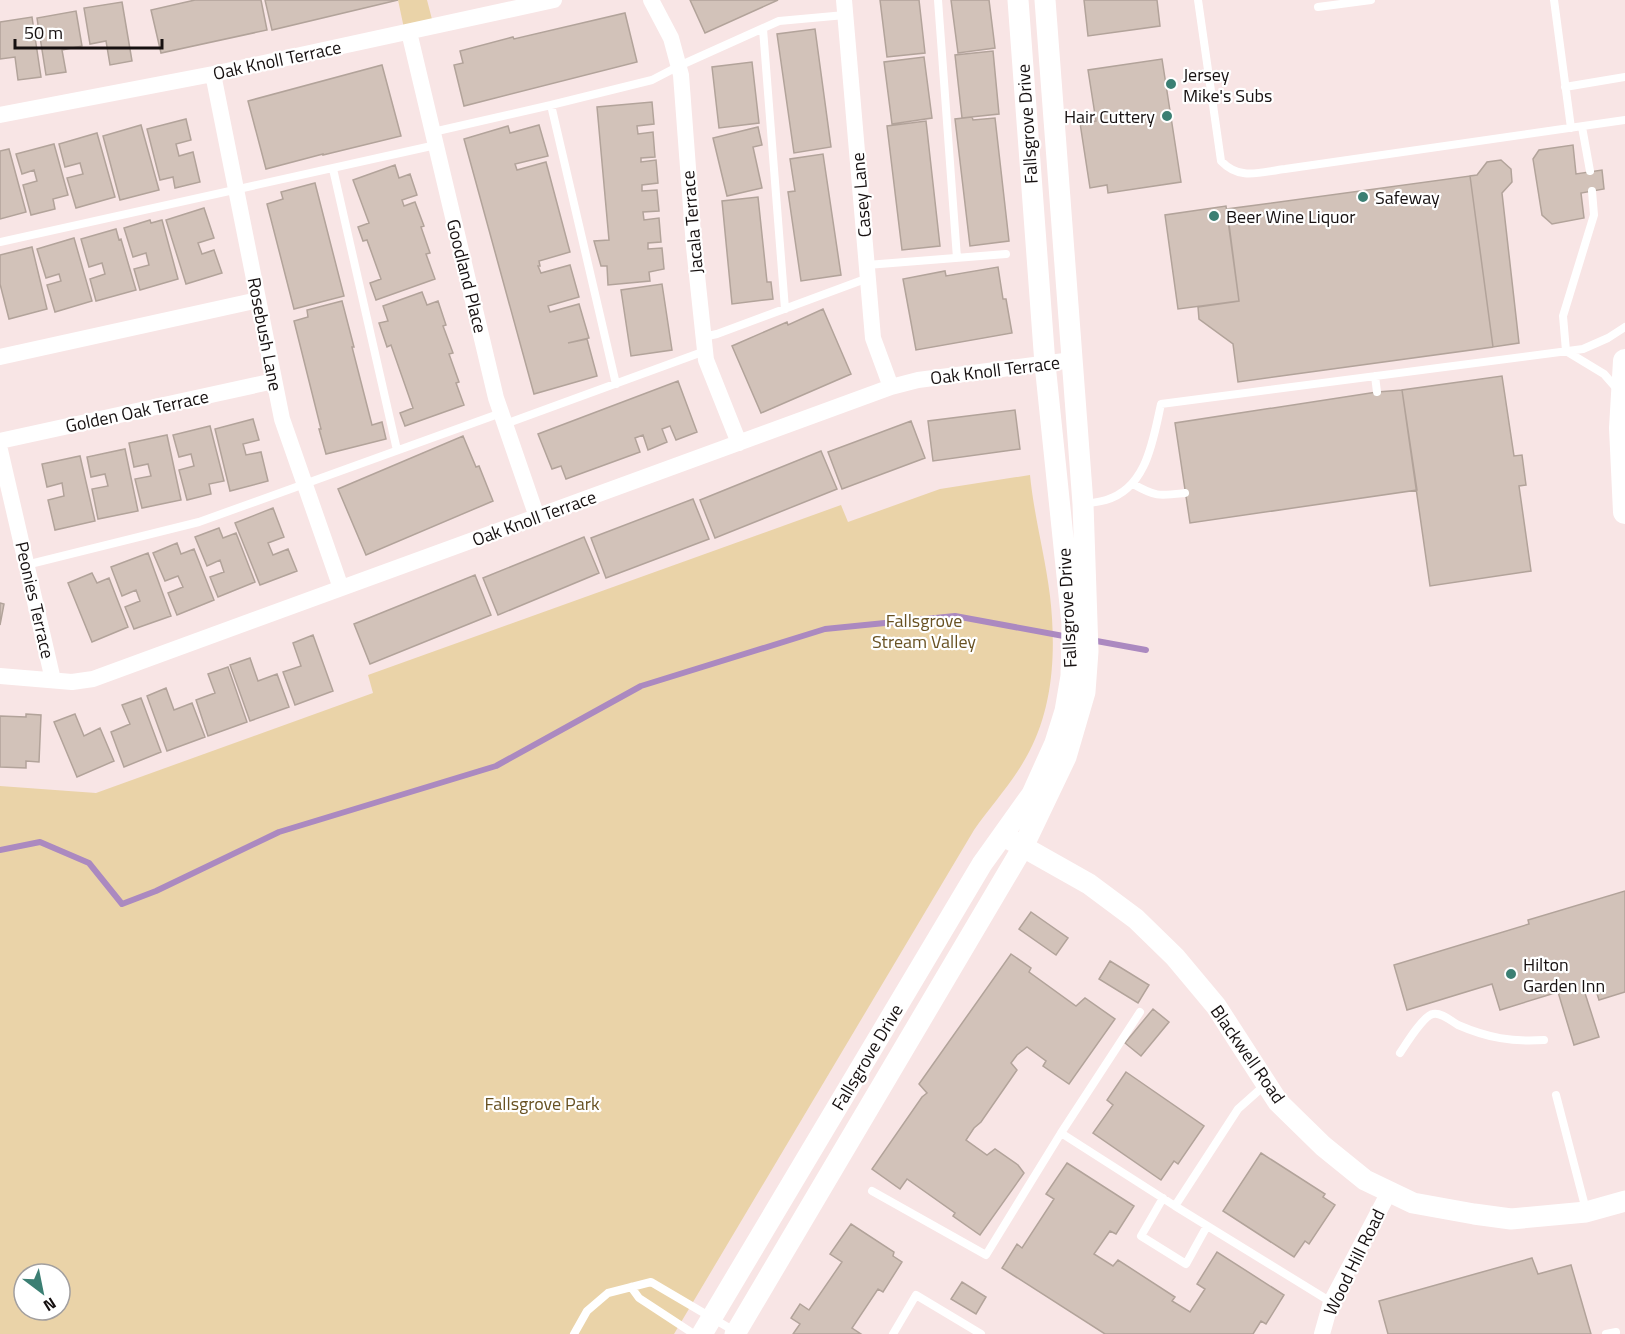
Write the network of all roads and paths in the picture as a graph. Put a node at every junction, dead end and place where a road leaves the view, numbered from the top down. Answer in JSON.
{"nodes":[{"id":1,"x":554,"y":0,"type":"edge"},
{"id":2,"x":651,"y":0,"type":"edge"},
{"id":3,"x":939,"y":0,"type":"edge"},
{"id":4,"x":1018,"y":0,"type":"edge"},
{"id":5,"x":1045,"y":0,"type":"edge"},
{"id":6,"x":1197,"y":0,"type":"edge"},
{"id":7,"x":1371,"y":0,"type":"edge"},
{"id":8,"x":1554,"y":0,"type":"edge"},
{"id":9,"x":845,"y":7,"type":"edge"},
{"id":10,"x":1318,"y":7,"type":"dead end"},
{"id":11,"x":763,"y":29,"type":"junction"},
{"id":12,"x":409,"y":32,"type":"junction"},
{"id":13,"x":679,"y":66,"type":"junction"},
{"id":14,"x":213,"y":74,"type":"junction"},
{"id":15,"x":1625,"y":77,"type":"edge"},
{"id":16,"x":1565,"y":87,"type":"junction"},
{"id":17,"x":550,"y":105,"type":"junction"},
{"id":18,"x":0,"y":115,"type":"edge"},
{"id":19,"x":1625,"y":120,"type":"edge"},
{"id":20,"x":1582,"y":127,"type":"junction"},
{"id":21,"x":1571,"y":128,"type":"junction"},
{"id":22,"x":434,"y":139,"type":"junction"},
{"id":23,"x":333,"y":169,"type":"junction"},
{"id":24,"x":1590,"y":171,"type":"dead end"},
{"id":25,"x":236,"y":189,"type":"junction"},
{"id":26,"x":1592,"y":191,"type":"dead end"},
{"id":27,"x":0,"y":242,"type":"edge"},
{"id":28,"x":1006,"y":254,"type":"dead end"},
{"id":29,"x":957,"y":258,"type":"junction"},
{"id":30,"x":867,"y":271,"type":"junction"},
{"id":31,"x":258,"y":300,"type":"junction"},
{"id":32,"x":784,"y":309,"type":"junction"},
{"id":33,"x":1625,"y":327,"type":"edge"},
{"id":34,"x":704,"y":344,"type":"junction"},
{"id":35,"x":1566,"y":351,"type":"junction"},
{"id":36,"x":0,"y":357,"type":"edge"},
{"id":37,"x":1072,"y":360,"type":"junction"},
{"id":38,"x":1625,"y":361,"type":"edge"},
{"id":39,"x":1045,"y":364,"type":"junction"},
{"id":40,"x":1375,"y":376,"type":"junction"},
{"id":41,"x":274,"y":381,"type":"junction"},
{"id":42,"x":616,"y":384,"type":"junction"},
{"id":43,"x":891,"y":387,"type":"junction"},
{"id":44,"x":1377,"y":392,"type":"dead end"},
{"id":45,"x":1623,"y":396,"type":"junction"},
{"id":46,"x":503,"y":419,"type":"junction"},
{"id":47,"x":0,"y":441,"type":"edge"},
{"id":48,"x":739,"y":443,"type":"junction"},
{"id":49,"x":0,"y":450,"type":"edge"},
{"id":50,"x":398,"y":450,"type":"junction"},
{"id":51,"x":305,"y":484,"type":"junction"},
{"id":52,"x":1132,"y":484,"type":"junction"},
{"id":53,"x":1185,"y":493,"type":"dead end"},
{"id":54,"x":1083,"y":504,"type":"junction"},
{"id":55,"x":1625,"y":512,"type":"edge"},
{"id":56,"x":537,"y":517,"type":"junction"},
{"id":57,"x":26,"y":565,"type":"junction"},
{"id":58,"x":341,"y":588,"type":"junction"},
{"id":59,"x":1080,"y":625,"type":"junction"},
{"id":60,"x":1080,"y":651,"type":"junction"},
{"id":61,"x":0,"y":676,"type":"edge"},
{"id":62,"x":53,"y":680,"type":"junction"},
{"id":63,"x":1003,"y":835,"type":"junction"},
{"id":64,"x":1023,"y":847,"type":"junction"},
{"id":65,"x":1140,"y":1012,"type":"dead end"},
{"id":66,"x":1544,"y":1040,"type":"dead end"},
{"id":67,"x":1400,"y":1053,"type":"dead end"},
{"id":68,"x":1266,"y":1084,"type":"junction"},
{"id":69,"x":1556,"y":1095,"type":"dead end"},
{"id":70,"x":1060,"y":1133,"type":"junction"},
{"id":71,"x":872,"y":1191,"type":"dead end"},
{"id":72,"x":1389,"y":1192,"type":"junction"},
{"id":73,"x":1162,"y":1198,"type":"junction"},
{"id":74,"x":1625,"y":1201,"type":"edge"},
{"id":75,"x":1175,"y":1206,"type":"junction"},
{"id":76,"x":1586,"y":1212,"type":"junction"},
{"id":77,"x":1207,"y":1226,"type":"junction"},
{"id":78,"x":632,"y":1287,"type":"junction"},
{"id":79,"x":1331,"y":1302,"type":"junction"},
{"id":80,"x":707,"y":1325,"type":"edge"},
{"id":81,"x":1616,"y":1332,"type":"dead end"},
{"id":82,"x":737,"y":1333,"type":"edge"},
{"id":83,"x":574,"y":1334,"type":"edge"},
{"id":84,"x":694,"y":1334,"type":"edge"},
{"id":85,"x":893,"y":1334,"type":"edge"},
{"id":86,"x":981,"y":1334,"type":"edge"},
{"id":87,"x":1322,"y":1334,"type":"edge"},
{"id":88,"x":1606,"y":1334,"type":"edge"}],
"edges":[{"from":1,"to":12,"type":"street","name":"Oak Knoll Terrace"},
{"from":2,"to":13,"type":"street","name":"Jacala Terrace"},
{"from":3,"to":29,"type":"lane"},
{"from":4,"to":39,"type":"street","name":"Fallsgrove Drive"},
{"from":5,"to":37,"type":"street","name":"Fallsgrove Drive"},
{"from":6,"to":21,"type":"lane"},
{"from":7,"to":10,"type":"lane"},
{"from":8,"to":16,"type":"lane"},
{"from":9,"to":11,"type":"lane"},
{"from":9,"to":30,"type":"street","name":"Casey Lane"},
{"from":11,"to":13,"type":"lane"},
{"from":11,"to":32,"type":"lane"},
{"from":12,"to":14,"type":"street","name":"Oak Knoll Terrace"},
{"from":12,"to":22,"type":"street","name":"Goodland Place"},
{"from":13,"to":17,"type":"lane"},
{"from":13,"to":34,"type":"street","name":"Jacala Terrace"},
{"from":14,"to":18,"type":"street","name":"Oak Knoll Terrace"},
{"from":14,"to":25,"type":"street","name":"Rosebush Lane"},
{"from":15,"to":16,"type":"lane"},
{"from":16,"to":21,"type":"lane"},
{"from":17,"to":22,"type":"lane"},
{"from":17,"to":42,"type":"lane"},
{"from":19,"to":20,"type":"lane"},
{"from":20,"to":21,"type":"lane"},
{"from":20,"to":24,"type":"lane"},
{"from":22,"to":23,"type":"lane"},
{"from":22,"to":46,"type":"street","name":"Goodland Place"},
{"from":23,"to":25,"type":"lane"},
{"from":23,"to":50,"type":"lane"},
{"from":25,"to":27,"type":"lane"},
{"from":25,"to":31,"type":"street","name":"Rosebush Lane"},
{"from":26,"to":35,"type":"lane"},
{"from":28,"to":29,"type":"lane"},
{"from":29,"to":30,"type":"lane"},
{"from":30,"to":32,"type":"lane"},
{"from":30,"to":43,"type":"street","name":"Casey Lane"},
{"from":31,"to":36,"type":"street"},
{"from":31,"to":41,"type":"street","name":"Rosebush Lane"},
{"from":32,"to":34,"type":"lane"},
{"from":33,"to":35,"type":"lane"},
{"from":34,"to":42,"type":"lane"},
{"from":34,"to":48,"type":"street","name":"Jacala Terrace"},
{"from":35,"to":40,"type":"lane"},
{"from":35,"to":45,"type":"lane"},
{"from":37,"to":39,"type":"street","name":"Oak Knoll Terrace"},
{"from":37,"to":54,"type":"street","name":"Fallsgrove Drive"},
{"from":38,"to":45,"type":"main road"},
{"from":39,"to":43,"type":"street","name":"Oak Knoll Terrace"},
{"from":39,"to":59,"type":"street","name":"Fallsgrove Drive"},
{"from":40,"to":44,"type":"lane"},
{"from":40,"to":52,"type":"lane"},
{"from":41,"to":47,"type":"street","name":"Golden Oak Terrace"},
{"from":41,"to":51,"type":"street","name":"Rosebush Lane"},
{"from":42,"to":46,"type":"lane"},
{"from":43,"to":48,"type":"street","name":"Oak Knoll Terrace"},
{"from":45,"to":55,"type":"main road"},
{"from":46,"to":50,"type":"lane"},
{"from":46,"to":56,"type":"street","name":"Goodland Place"},
{"from":48,"to":56,"type":"street","name":"Oak Knoll Terrace"},
{"from":49,"to":57,"type":"street","name":"Peonies Terrace"},
{"from":50,"to":51,"type":"lane"},
{"from":51,"to":57,"type":"lane"},
{"from":51,"to":58,"type":"street","name":"Rosebush Lane"},
{"from":52,"to":53,"type":"lane"},
{"from":52,"to":54,"type":"lane"},
{"from":54,"to":59,"type":"street","name":"Fallsgrove Drive"},
{"from":56,"to":58,"type":"street","name":"Oak Knoll Terrace"},
{"from":57,"to":62,"type":"street","name":"Peonies Terrace"},
{"from":58,"to":62,"type":"street","name":"Oak Knoll Terrace"},
{"from":59,"to":60,"type":"street","name":"Fallsgrove Drive"},
{"from":60,"to":63,"type":"street","name":"Fallsgrove Drive"},
{"from":60,"to":64,"type":"street","name":"Fallsgrove Drive"},
{"from":61,"to":62,"type":"street","name":"Oak Knoll Terrace"},
{"from":63,"to":64,"type":"street","name":"Blackwell Road"},
{"from":63,"to":80,"type":"street","name":"Fallsgrove Drive"},
{"from":64,"to":68,"type":"street","name":"Blackwell Road"},
{"from":64,"to":82,"type":"street","name":"Fallsgrove Drive"},
{"from":65,"to":70,"type":"lane"},
{"from":66,"to":67,"type":"lane"},
{"from":68,"to":72,"type":"street","name":"Blackwell Road"},
{"from":68,"to":75,"type":"lane"},
{"from":69,"to":76,"type":"lane"},
{"from":70,"to":71,"type":"lane"},
{"from":70,"to":73,"type":"lane"},
{"from":72,"to":76,"type":"street","name":"Blackwell Road"},
{"from":72,"to":79,"type":"street","name":"Wood Hill Road"},
{"from":73,"to":75,"type":"lane"},
{"from":73,"to":77,"type":"lane"},
{"from":74,"to":76,"type":"street","name":"Blackwell Road"},
{"from":75,"to":77,"type":"lane"},
{"from":77,"to":79,"type":"lane"},
{"from":78,"to":80,"type":"lane"},
{"from":78,"to":83,"type":"lane"},
{"from":78,"to":84,"type":"lane"},
{"from":79,"to":87,"type":"street","name":"Wood Hill Road"},
{"from":80,"to":82,"type":"lane"},
{"from":81,"to":88,"type":"lane"},
{"from":85,"to":86,"type":"lane"}]}
